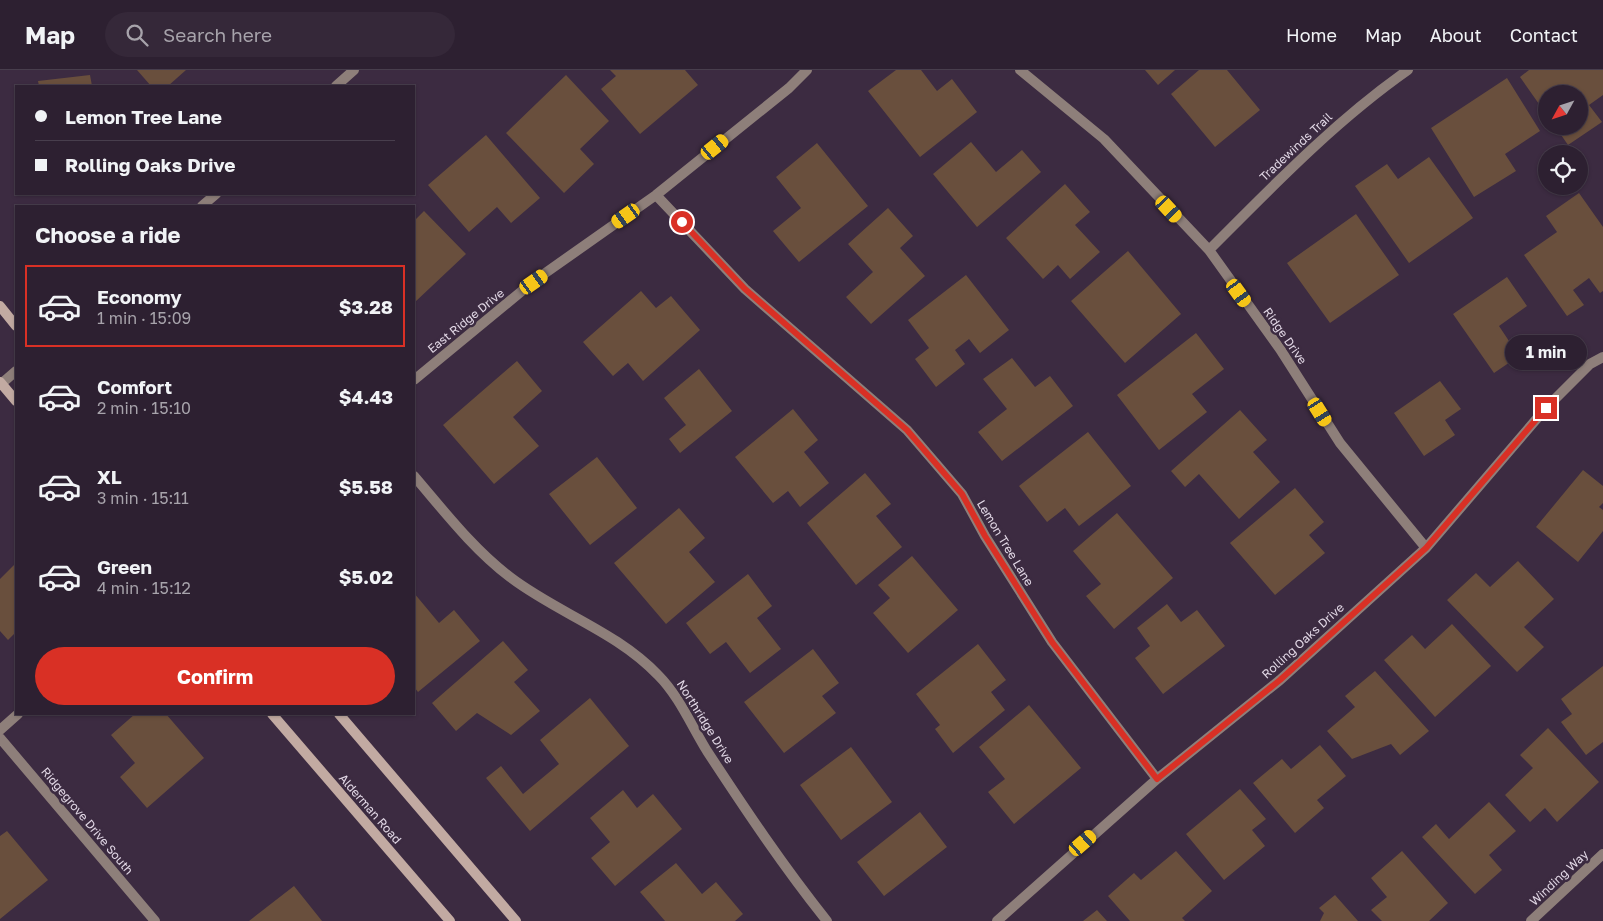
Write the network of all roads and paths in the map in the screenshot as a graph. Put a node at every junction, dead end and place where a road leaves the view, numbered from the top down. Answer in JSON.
{"nodes":[{"id":1,"x":354,"y":70,"type":"edge"},
{"id":2,"x":807,"y":70,"type":"edge"},
{"id":3,"x":1020,"y":70,"type":"edge"},
{"id":4,"x":1408,"y":70,"type":"edge"},
{"id":5,"x":337,"y":85,"type":"edge"},
{"id":6,"x":215,"y":195,"type":"edge"},
{"id":7,"x":656,"y":195,"type":"junction"},
{"id":8,"x":203,"y":205,"type":"edge"},
{"id":9,"x":1208,"y":250,"type":"junction"},
{"id":10,"x":0,"y":306,"type":"edge"},
{"id":11,"x":15,"y":325,"type":"edge"},
{"id":12,"x":1603,"y":357,"type":"edge"},
{"id":13,"x":15,"y":372,"type":"edge"},
{"id":14,"x":415,"y":379,"type":"edge"},
{"id":15,"x":1,"y":383,"type":"edge"},
{"id":16,"x":15,"y":400,"type":"edge"},
{"id":17,"x":415,"y":477,"type":"edge"},
{"id":18,"x":1426,"y":548,"type":"junction"},
{"id":19,"x":17,"y":715,"type":"edge"},
{"id":20,"x":273,"y":715,"type":"edge"},
{"id":21,"x":340,"y":715,"type":"edge"},
{"id":22,"x":0,"y":730,"type":"edge"},
{"id":23,"x":0,"y":738,"type":"edge"},
{"id":24,"x":1157,"y":779,"type":"junction"},
{"id":25,"x":1603,"y":854,"type":"edge"},
{"id":26,"x":155,"y":921,"type":"edge"},
{"id":27,"x":450,"y":921,"type":"edge"},
{"id":28,"x":516,"y":921,"type":"edge"},
{"id":29,"x":827,"y":921,"type":"edge"},
{"id":30,"x":997,"y":921,"type":"edge"},
{"id":31,"x":1531,"y":921,"type":"edge"}],
"edges":[{"from":1,"to":5,"type":"street"},
{"from":2,"to":7,"type":"street"},
{"from":3,"to":9,"type":"street","name":"Ridge Drive"},
{"from":4,"to":9,"type":"street","name":"Tradewinds Trail"},
{"from":6,"to":8,"type":"street"},
{"from":7,"to":14,"type":"street","name":"East Ridge Drive"},
{"from":7,"to":24,"type":"street","name":"Lemon Tree Lane"},
{"from":9,"to":18,"type":"street","name":"Ridge Drive"},
{"from":10,"to":11,"type":"main road"},
{"from":12,"to":18,"type":"street","name":"Rolling Oaks Drive"},
{"from":13,"to":15,"type":"street"},
{"from":15,"to":16,"type":"main road"},
{"from":17,"to":29,"type":"street","name":"Northridge Drive"},
{"from":18,"to":24,"type":"street","name":"Rolling Oaks Drive"},
{"from":19,"to":22,"type":"street"},
{"from":20,"to":27,"type":"main road","name":"Alderman Road"},
{"from":21,"to":28,"type":"main road"},
{"from":23,"to":26,"type":"street","name":"Ridgegrove Drive South"},
{"from":24,"to":30,"type":"street","name":"Rolling Oaks Drive"},
{"from":25,"to":31,"type":"street","name":"Winding Way"}]}
